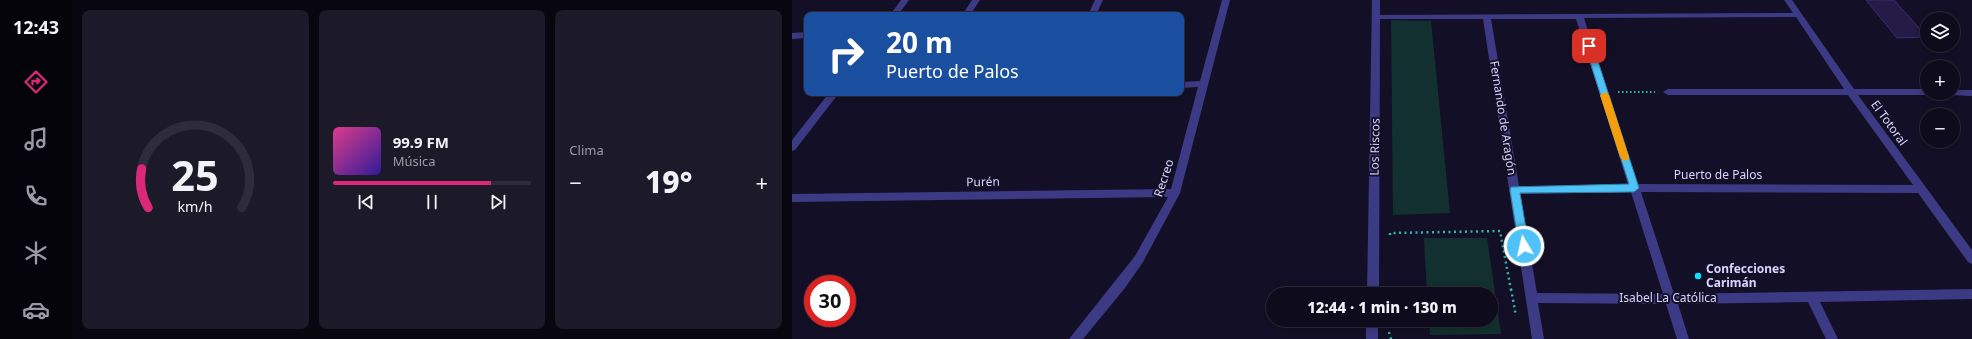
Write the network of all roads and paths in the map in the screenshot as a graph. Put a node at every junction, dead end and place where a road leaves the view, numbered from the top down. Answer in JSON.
{"nodes":[{"id":1,"x":906,"y":0,"type":"edge"},
{"id":2,"x":976,"y":0,"type":"edge"},
{"id":3,"x":1098,"y":0,"type":"edge"},
{"id":4,"x":1226,"y":0,"type":"edge"},
{"id":5,"x":1376,"y":0,"type":"edge"},
{"id":6,"x":1788,"y":0,"type":"edge"},
{"id":7,"x":896,"y":12,"type":"edge"},
{"id":8,"x":968,"y":12,"type":"edge"},
{"id":9,"x":1093,"y":12,"type":"edge"},
{"id":10,"x":1798,"y":15,"type":"junction"},
{"id":11,"x":1487,"y":16,"type":"junction"},
{"id":12,"x":1579,"y":16,"type":"junction"},
{"id":13,"x":1376,"y":17,"type":"junction"},
{"id":14,"x":804,"y":35,"type":"edge"},
{"id":15,"x":792,"y":36,"type":"edge"},
{"id":16,"x":1204,"y":84,"type":"junction"},
{"id":17,"x":1184,"y":85,"type":"edge"},
{"id":18,"x":1621,"y":92,"type":"dead end"},
{"id":19,"x":1668,"y":92,"type":"joint"},
{"id":20,"x":1851,"y":92,"type":"junction"},
{"id":21,"x":1920,"y":92,"type":"edge"},
{"id":22,"x":1960,"y":93,"type":"edge"},
{"id":23,"x":1972,"y":93,"type":"edge"},
{"id":24,"x":832,"y":96,"type":"edge"},
{"id":25,"x":792,"y":147,"type":"edge"},
{"id":26,"x":1634,"y":188,"type":"junction"},
{"id":27,"x":1515,"y":190,"type":"junction"},
{"id":28,"x":1922,"y":190,"type":"junction"},
{"id":29,"x":1175,"y":192,"type":"junction"},
{"id":30,"x":792,"y":198,"type":"edge"},
{"id":31,"x":1390,"y":233,"type":"dead end"},
{"id":32,"x":1972,"y":259,"type":"edge"},
{"id":33,"x":1373,"y":287,"type":"edge"},
{"id":34,"x":1511,"y":290,"type":"dead end"},
{"id":35,"x":1972,"y":294,"type":"edge"},
{"id":36,"x":1812,"y":297,"type":"junction"},
{"id":37,"x":1533,"y":298,"type":"junction"},
{"id":38,"x":1670,"y":299,"type":"junction"},
{"id":39,"x":1372,"y":327,"type":"edge"},
{"id":40,"x":1075,"y":339,"type":"edge"},
{"id":41,"x":1372,"y":339,"type":"edge"},
{"id":42,"x":1538,"y":339,"type":"edge"},
{"id":43,"x":1683,"y":339,"type":"edge"},
{"id":44,"x":1832,"y":339,"type":"edge"}],
"edges":[{"from":1,"to":7,"type":"street"},
{"from":2,"to":8,"type":"street"},
{"from":3,"to":9,"type":"street"},
{"from":4,"to":16,"type":"street","name":"Recreo"},
{"from":5,"to":13,"type":"street","name":"Los Riscos"},
{"from":6,"to":10,"type":"street","name":"El Totoral"},
{"from":10,"to":12,"type":"street"},
{"from":10,"to":20,"type":"street","name":"El Totoral"},
{"from":11,"to":12,"type":"street"},
{"from":11,"to":13,"type":"street"},
{"from":11,"to":27,"type":"street","name":"Fernando de Aragón"},
{"from":12,"to":26,"type":"street"},
{"from":13,"to":33,"type":"street","name":"Los Riscos"},
{"from":14,"to":15,"type":"street"},
{"from":16,"to":17,"type":"street"},
{"from":16,"to":29,"type":"street","name":"Recreo"},
{"from":18,"to":19,"type":"path"},
{"from":19,"to":20,"type":"street"},
{"from":20,"to":21,"type":"street"},
{"from":20,"to":28,"type":"street","name":"El Totoral"},
{"from":22,"to":23,"type":"street"},
{"from":24,"to":25,"type":"street"},
{"from":26,"to":27,"type":"street","name":"Puerto de Palos"},
{"from":26,"to":28,"type":"street","name":"Puerto de Palos"},
{"from":26,"to":38,"type":"street"},
{"from":27,"to":37,"type":"street","name":"Fernando de Aragón"},
{"from":28,"to":32,"type":"street","name":"El Totoral"},
{"from":29,"to":30,"type":"street","name":"Purén"},
{"from":29,"to":40,"type":"street","name":"Recreo"},
{"from":31,"to":34,"type":"path"},
{"from":35,"to":36,"type":"street","name":"Isabel La Católica"},
{"from":36,"to":38,"type":"street","name":"Isabel La Católica"},
{"from":36,"to":44,"type":"street"},
{"from":37,"to":38,"type":"street","name":"Isabel La Católica"},
{"from":37,"to":42,"type":"street","name":"Fernando de Aragón"},
{"from":38,"to":43,"type":"street"},
{"from":39,"to":41,"type":"street"}]}
